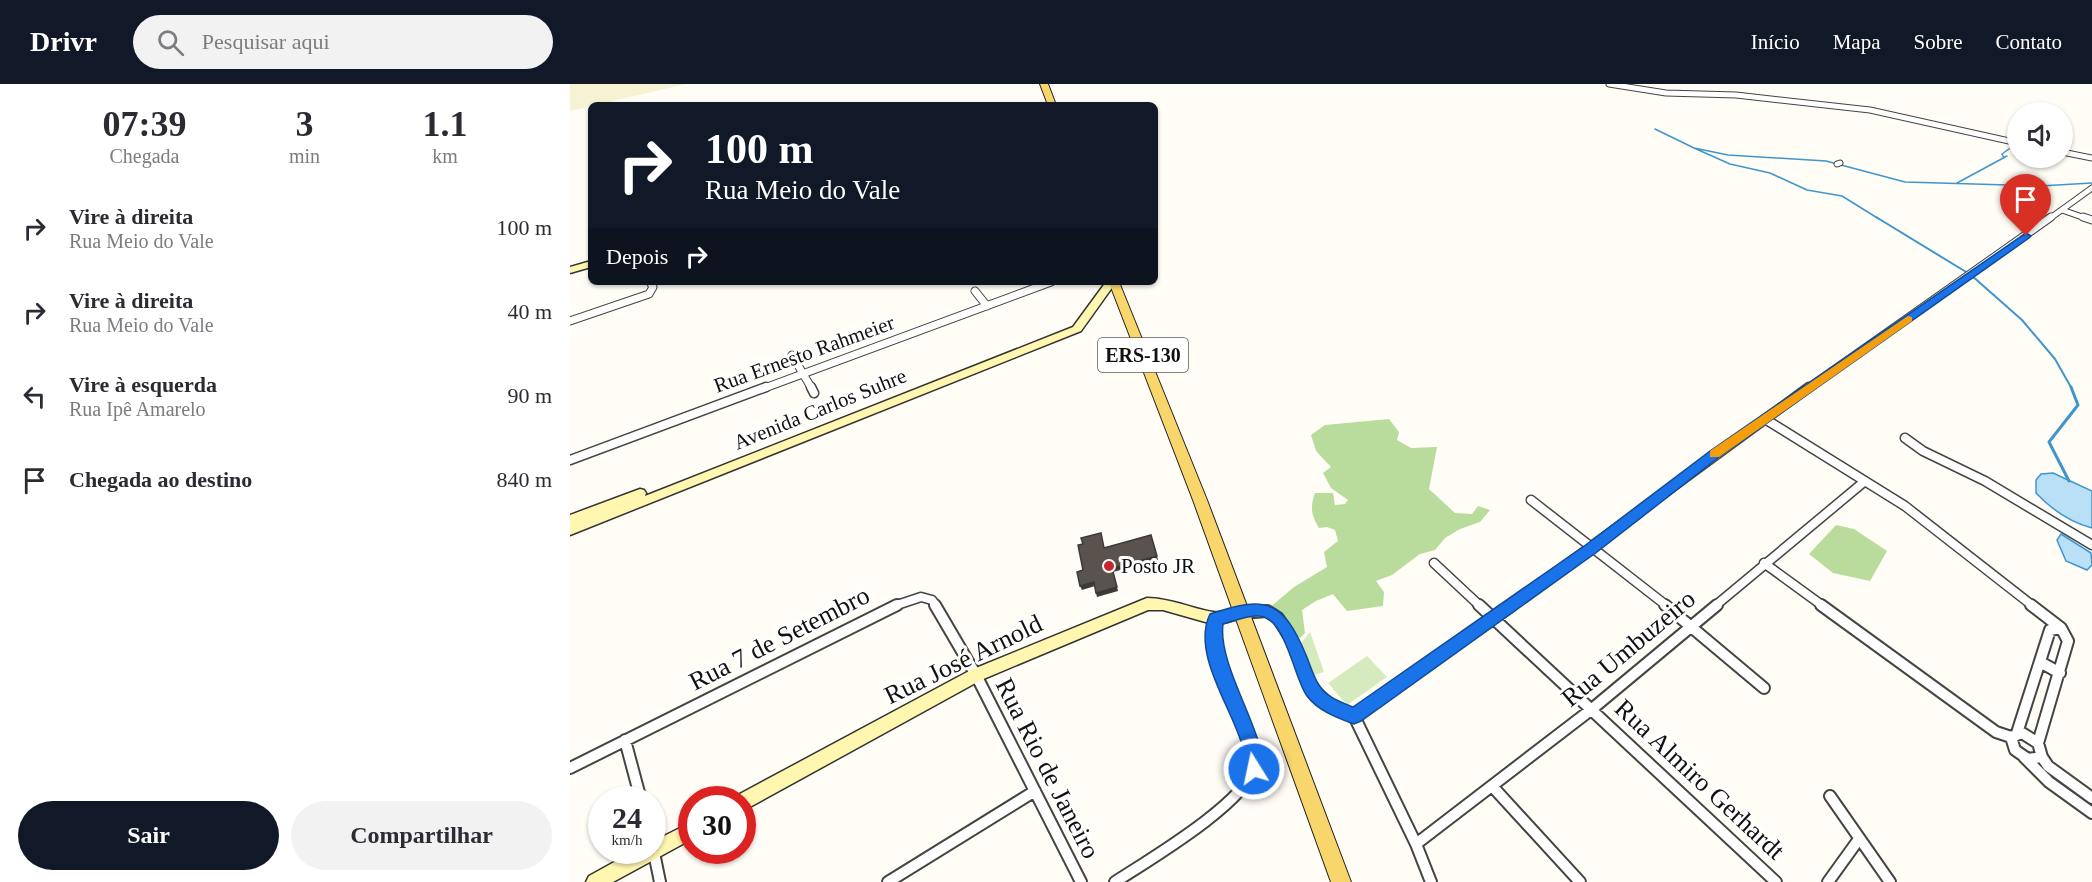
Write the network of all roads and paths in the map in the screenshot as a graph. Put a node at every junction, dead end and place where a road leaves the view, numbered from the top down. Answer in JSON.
{"nodes":[{"id":1,"x":1044,"y":84,"type":"edge"},
{"id":2,"x":1609,"y":84,"type":"edge"},
{"id":3,"x":1051,"y":102,"type":"edge"},
{"id":4,"x":2007,"y":141,"type":"edge"},
{"id":5,"x":2073,"y":154,"type":"edge"},
{"id":6,"x":2092,"y":158,"type":"edge"},
{"id":7,"x":2092,"y":188,"type":"edge"},
{"id":8,"x":2062,"y":210,"type":"junction"},
{"id":9,"x":2092,"y":220,"type":"edge"},
{"id":10,"x":588,"y":265,"type":"edge"},
{"id":11,"x":570,"y":270,"type":"edge"},
{"id":12,"x":651,"y":285,"type":"edge"},
{"id":13,"x":1043,"y":285,"type":"edge"},
{"id":14,"x":1111,"y":285,"type":"edge"},
{"id":15,"x":1114,"y":285,"type":"edge"},
{"id":16,"x":975,"y":291,"type":"dead end"},
{"id":17,"x":987,"y":306,"type":"junction"},
{"id":18,"x":570,"y":321,"type":"edge"},
{"id":19,"x":792,"y":355,"type":"dead end"},
{"id":20,"x":803,"y":373,"type":"junction"},
{"id":21,"x":814,"y":393,"type":"dead end"},
{"id":22,"x":1765,"y":419,"type":"junction"},
{"id":23,"x":1905,"y":438,"type":"dead end"},
{"id":24,"x":570,"y":460,"type":"edge"},
{"id":25,"x":1864,"y":481,"type":"junction"},
{"id":26,"x":1531,"y":500,"type":"dead end"},
{"id":27,"x":574,"y":524,"type":"edge"},
{"id":28,"x":2092,"y":545,"type":"edge"},
{"id":29,"x":1592,"y":548,"type":"junction"},
{"id":30,"x":1434,"y":563,"type":"dead end"},
{"id":31,"x":1764,"y":563,"type":"junction"},
{"id":32,"x":1241,"y":614,"type":"junction"},
{"id":33,"x":1216,"y":619,"type":"junction"},
{"id":34,"x":1494,"y":619,"type":"junction"},
{"id":35,"x":1690,"y":624,"type":"junction"},
{"id":36,"x":2061,"y":628,"type":"junction"},
{"id":37,"x":2040,"y":662,"type":"junction"},
{"id":38,"x":2060,"y":673,"type":"junction"},
{"id":39,"x":976,"y":675,"type":"junction"},
{"id":40,"x":1764,"y":688,"type":"dead end"},
{"id":41,"x":1592,"y":709,"type":"junction"},
{"id":42,"x":1354,"y":716,"type":"junction"},
{"id":43,"x":2014,"y":735,"type":"junction"},
{"id":44,"x":625,"y":740,"type":"junction"},
{"id":45,"x":2038,"y":743,"type":"junction"},
{"id":46,"x":2024,"y":757,"type":"junction"},
{"id":47,"x":2042,"y":757,"type":"junction"},
{"id":48,"x":570,"y":768,"type":"edge"},
{"id":49,"x":636,"y":786,"type":"edge"},
{"id":50,"x":1492,"y":786,"type":"junction"},
{"id":51,"x":1035,"y":791,"type":"junction"},
{"id":52,"x":756,"y":794,"type":"edge"},
{"id":53,"x":1830,"y":796,"type":"dead end"},
{"id":54,"x":2092,"y":798,"type":"edge"},
{"id":55,"x":2092,"y":813,"type":"edge"},
{"id":56,"x":1859,"y":839,"type":"junction"},
{"id":57,"x":1416,"y":844,"type":"junction"},
{"id":58,"x":627,"y":864,"type":"edge"},
{"id":59,"x":656,"y":864,"type":"edge"},
{"id":60,"x":595,"y":882,"type":"edge"},
{"id":61,"x":660,"y":882,"type":"edge"},
{"id":62,"x":888,"y":882,"type":"edge"},
{"id":63,"x":1081,"y":882,"type":"edge"},
{"id":64,"x":1115,"y":882,"type":"edge"},
{"id":65,"x":1341,"y":882,"type":"edge"},
{"id":66,"x":1431,"y":882,"type":"edge"},
{"id":67,"x":1580,"y":882,"type":"edge"},
{"id":68,"x":1776,"y":882,"type":"edge"},
{"id":69,"x":1828,"y":882,"type":"edge"},
{"id":70,"x":1890,"y":882,"type":"edge"}],
"edges":[{"from":1,"to":3,"type":"main road"},
{"from":2,"to":4,"type":"street"},
{"from":5,"to":6,"type":"street"},
{"from":7,"to":8,"type":"street"},
{"from":8,"to":9,"type":"street"},
{"from":8,"to":22,"type":"street"},
{"from":10,"to":11,"type":"street"},
{"from":12,"to":18,"type":"street"},
{"from":13,"to":17,"type":"street","name":"Rua Ernesto Rahmeier"},
{"from":14,"to":27,"type":"street","name":"Avenida Carlos Suhre"},
{"from":15,"to":32,"type":"main road","number":"ERS-130"},
{"from":16,"to":17,"type":"street"},
{"from":17,"to":20,"type":"street","name":"Rua Ernesto Rahmeier"},
{"from":19,"to":20,"type":"street"},
{"from":20,"to":21,"type":"street"},
{"from":20,"to":24,"type":"street","name":"Rua Ernesto Rahmeier"},
{"from":22,"to":25,"type":"street"},
{"from":22,"to":29,"type":"street"},
{"from":23,"to":28,"type":"street"},
{"from":25,"to":31,"type":"street","name":"Rua Umbuzeiro"},
{"from":25,"to":36,"type":"street"},
{"from":26,"to":29,"type":"street"},
{"from":29,"to":34,"type":"street"},
{"from":29,"to":35,"type":"street"},
{"from":30,"to":34,"type":"street","name":"Rua Almiro Gerhardt"},
{"from":31,"to":35,"type":"street","name":"Rua Umbuzeiro"},
{"from":31,"to":43,"type":"street"},
{"from":32,"to":33,"type":"street"},
{"from":32,"to":42,"type":"street"},
{"from":32,"to":65,"type":"main road","number":"ERS-130"},
{"from":33,"to":39,"type":"street","name":"Rua José Arnold"},
{"from":33,"to":64,"type":"street"},
{"from":34,"to":41,"type":"street","name":"Rua Almiro Gerhardt"},
{"from":34,"to":42,"type":"street"},
{"from":35,"to":40,"type":"street"},
{"from":35,"to":41,"type":"street","name":"Rua Umbuzeiro"},
{"from":36,"to":37,"type":"street"},
{"from":36,"to":38,"type":"street"},
{"from":37,"to":38,"type":"street"},
{"from":37,"to":43,"type":"street"},
{"from":38,"to":45,"type":"street"},
{"from":39,"to":44,"type":"street","name":"Rua 7 de Setembro"},
{"from":39,"to":51,"type":"street","name":"Rua Rio de Janeiro"},
{"from":39,"to":52,"type":"street","name":"Rua José Arnold"},
{"from":41,"to":50,"type":"street","name":"Rua Umbuzeiro"},
{"from":41,"to":68,"type":"street","name":"Rua Almiro Gerhardt"},
{"from":42,"to":57,"type":"street"},
{"from":43,"to":45,"type":"street"},
{"from":43,"to":46,"type":"street"},
{"from":44,"to":48,"type":"street","name":"Rua 7 de Setembro"},
{"from":44,"to":49,"type":"street"},
{"from":45,"to":47,"type":"street"},
{"from":46,"to":47,"type":"street"},
{"from":46,"to":55,"type":"street"},
{"from":47,"to":54,"type":"street"},
{"from":50,"to":57,"type":"street","name":"Rua Umbuzeiro"},
{"from":50,"to":67,"type":"street"},
{"from":51,"to":62,"type":"street"},
{"from":51,"to":63,"type":"street","name":"Rua Rio de Janeiro"},
{"from":53,"to":56,"type":"street"},
{"from":56,"to":69,"type":"street"},
{"from":56,"to":70,"type":"street"},
{"from":57,"to":66,"type":"street"},
{"from":58,"to":60,"type":"street"},
{"from":59,"to":61,"type":"street"}]}
